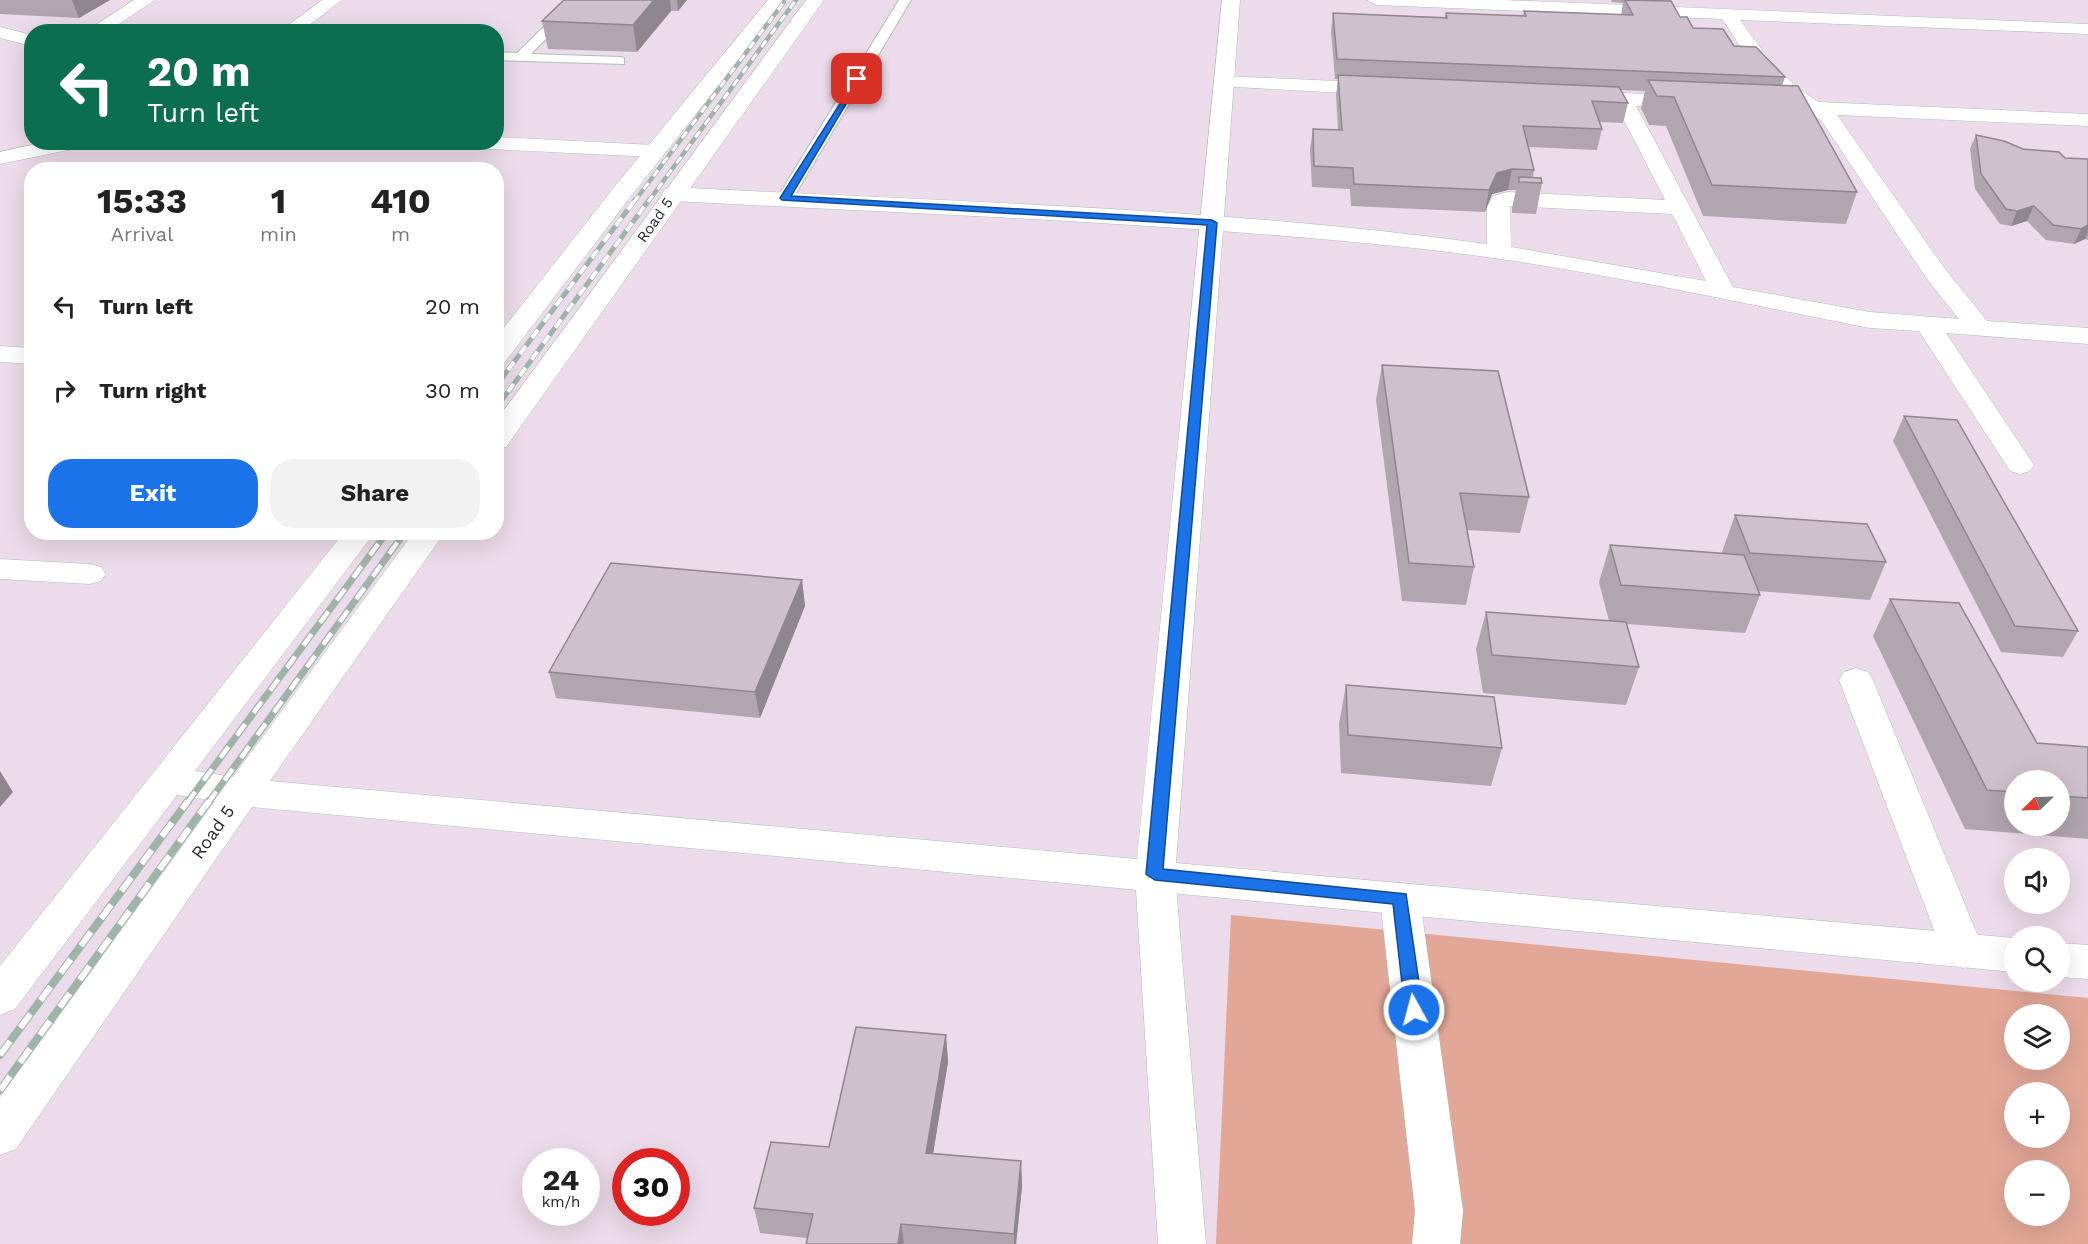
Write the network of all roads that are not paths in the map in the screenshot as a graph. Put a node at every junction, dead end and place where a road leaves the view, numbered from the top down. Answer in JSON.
{"nodes":[{"id":1,"x":146,"y":0,"type":"edge"},
{"id":2,"x":333,"y":0,"type":"edge"},
{"id":3,"x":578,"y":0,"type":"edge"},
{"id":4,"x":777,"y":0,"type":"edge"},
{"id":5,"x":815,"y":0,"type":"edge"},
{"id":6,"x":905,"y":0,"type":"edge"},
{"id":7,"x":1232,"y":0,"type":"edge"},
{"id":8,"x":1376,"y":0,"type":"edge"},
{"id":9,"x":1858,"y":0,"type":"edge"},
{"id":10,"x":1727,"y":14,"type":"junction"},
{"id":11,"x":1874,"y":20,"type":"junction"},
{"id":12,"x":107,"y":24,"type":"edge"},
{"id":13,"x":299,"y":24,"type":"edge"},
{"id":14,"x":2088,"y":29,"type":"edge"},
{"id":15,"x":0,"y":32,"type":"edge"},
{"id":16,"x":24,"y":39,"type":"edge"},
{"id":17,"x":504,"y":56,"type":"edge"},
{"id":18,"x":520,"y":57,"type":"junction"},
{"id":19,"x":620,"y":61,"type":"dead end"},
{"id":20,"x":1224,"y":82,"type":"junction"},
{"id":21,"x":1400,"y":90,"type":"edge"},
{"id":22,"x":1564,"y":97,"type":"edge"},
{"id":23,"x":1623,"y":99,"type":"junction"},
{"id":24,"x":1707,"y":103,"type":"edge"},
{"id":25,"x":1742,"y":105,"type":"edge"},
{"id":26,"x":1814,"y":108,"type":"junction"},
{"id":27,"x":2088,"y":120,"type":"edge"},
{"id":28,"x":504,"y":144,"type":"edge"},
{"id":29,"x":41,"y":150,"type":"joint"},
{"id":30,"x":654,"y":151,"type":"junction"},
{"id":31,"x":0,"y":152,"type":"edge"},
{"id":32,"x":0,"y":158,"type":"edge"},
{"id":33,"x":673,"y":194,"type":"junction"},
{"id":34,"x":785,"y":198,"type":"junction"},
{"id":35,"x":1681,"y":208,"type":"junction"},
{"id":36,"x":1212,"y":223,"type":"junction"},
{"id":37,"x":1499,"y":252,"type":"junction"},
{"id":38,"x":1724,"y":293,"type":"junction"},
{"id":39,"x":1927,"y":324,"type":"junction"},
{"id":40,"x":1979,"y":328,"type":"junction"},
{"id":41,"x":2088,"y":336,"type":"edge"},
{"id":42,"x":504,"y":346,"type":"edge"},
{"id":43,"x":0,"y":354,"type":"edge"},
{"id":44,"x":24,"y":356,"type":"edge"},
{"id":45,"x":504,"y":430,"type":"edge"},
{"id":46,"x":2020,"y":465,"type":"dead end"},
{"id":47,"x":354,"y":540,"type":"edge"},
{"id":48,"x":424,"y":540,"type":"edge"},
{"id":49,"x":0,"y":569,"type":"edge"},
{"id":50,"x":90,"y":574,"type":"dead end"},
{"id":51,"x":1856,"y":680,"type":"dead end"},
{"id":52,"x":169,"y":780,"type":"junction"},
{"id":53,"x":242,"y":792,"type":"junction"},
{"id":54,"x":1155,"y":874,"type":"junction"},
{"id":55,"x":1400,"y":899,"type":"junction"},
{"id":56,"x":1962,"y":951,"type":"junction"},
{"id":57,"x":2004,"y":955,"type":"edge"},
{"id":58,"x":2070,"y":961,"type":"edge"},
{"id":59,"x":2088,"y":962,"type":"edge"},
{"id":60,"x":0,"y":997,"type":"edge"},
{"id":61,"x":0,"y":1134,"type":"edge"},
{"id":62,"x":1182,"y":1244,"type":"edge"},
{"id":63,"x":1436,"y":1244,"type":"edge"}],
"edges":[{"from":1,"to":12,"type":"street"},
{"from":2,"to":13,"type":"street"},
{"from":3,"to":18,"type":"lane"},
{"from":4,"to":30,"type":"street"},
{"from":5,"to":33,"type":"street","name":"Road 5"},
{"from":6,"to":34,"type":"lane"},
{"from":7,"to":20,"type":"street"},
{"from":8,"to":10,"type":"street"},
{"from":9,"to":11,"type":"street"},
{"from":10,"to":11,"type":"street"},
{"from":10,"to":26,"type":"street"},
{"from":11,"to":14,"type":"street"},
{"from":15,"to":16,"type":"street"},
{"from":17,"to":18,"type":"lane"},
{"from":18,"to":19,"type":"lane"},
{"from":20,"to":21,"type":"street"},
{"from":20,"to":36,"type":"street"},
{"from":22,"to":23,"type":"street"},
{"from":23,"to":24,"type":"street"},
{"from":23,"to":35,"type":"street"},
{"from":25,"to":26,"type":"street"},
{"from":26,"to":27,"type":"street"},
{"from":26,"to":40,"type":"street"},
{"from":28,"to":30,"type":"street"},
{"from":29,"to":31,"type":"street"},
{"from":29,"to":32,"type":"street"},
{"from":30,"to":42,"type":"street"},
{"from":33,"to":34,"type":"street"},
{"from":33,"to":45,"type":"street","name":"Road 5"},
{"from":34,"to":36,"type":"street"},
{"from":35,"to":37,"type":"street"},
{"from":35,"to":38,"type":"street"},
{"from":36,"to":37,"type":"street"},
{"from":36,"to":54,"type":"street"},
{"from":37,"to":38,"type":"street"},
{"from":38,"to":39,"type":"street"},
{"from":39,"to":40,"type":"street"},
{"from":39,"to":46,"type":"street"},
{"from":40,"to":41,"type":"street"},
{"from":43,"to":44,"type":"street"},
{"from":47,"to":52,"type":"street"},
{"from":48,"to":53,"type":"street","name":"Road 5"},
{"from":49,"to":50,"type":"street"},
{"from":51,"to":56,"type":"street"},
{"from":52,"to":53,"type":"street"},
{"from":52,"to":60,"type":"street"},
{"from":53,"to":54,"type":"street"},
{"from":53,"to":61,"type":"street","name":"Road 5"},
{"from":54,"to":55,"type":"street"},
{"from":54,"to":62,"type":"street"},
{"from":55,"to":56,"type":"street"},
{"from":55,"to":63,"type":"street"},
{"from":56,"to":57,"type":"street"},
{"from":58,"to":59,"type":"street"}]}
